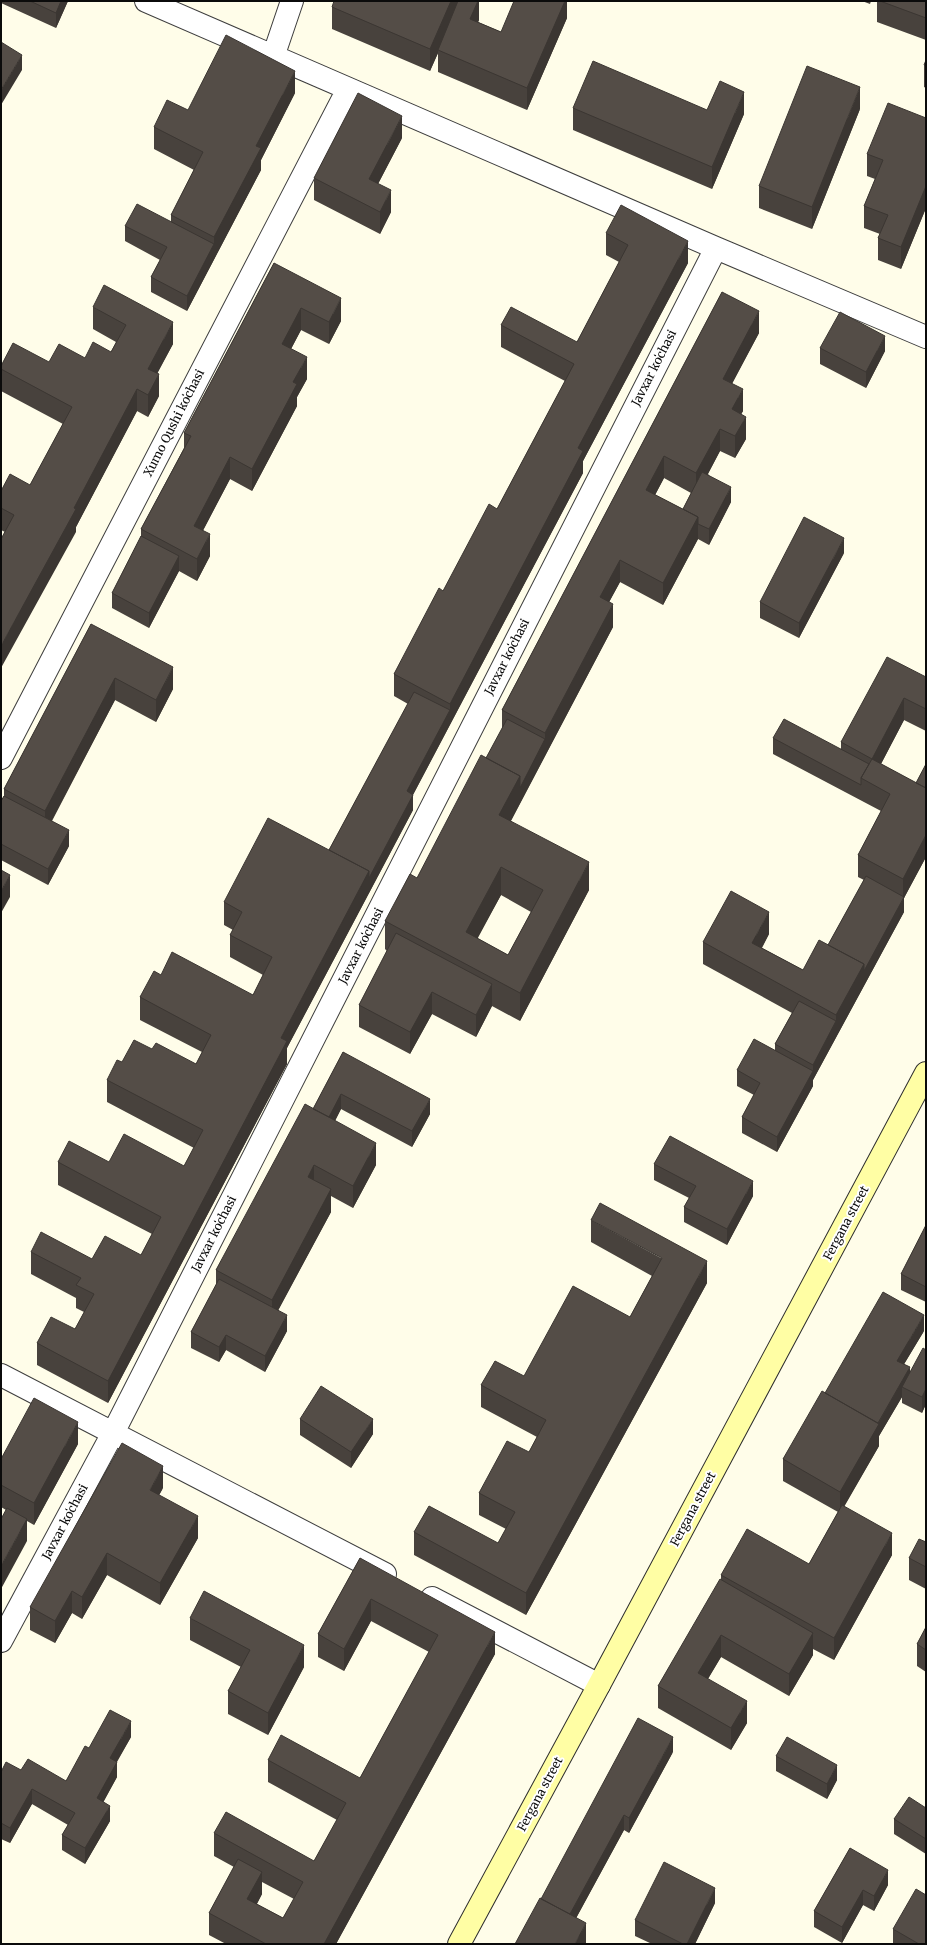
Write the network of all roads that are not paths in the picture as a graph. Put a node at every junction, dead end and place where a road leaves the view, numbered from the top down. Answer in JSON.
{"nodes":[{"id":1,"x":146,"y":1,"type":"edge"},
{"id":2,"x":292,"y":1,"type":"edge"},
{"id":3,"x":273,"y":57,"type":"junction"},
{"id":4,"x":348,"y":89,"type":"junction"},
{"id":5,"x":716,"y":248,"type":"junction"},
{"id":6,"x":926,"y":337,"type":"edge"},
{"id":7,"x":1,"y":758,"type":"edge"},
{"id":8,"x":926,"y":1072,"type":"edge"},
{"id":9,"x":1,"y":1375,"type":"edge"},
{"id":10,"x":113,"y":1433,"type":"junction"},
{"id":11,"x":1,"y":1641,"type":"edge"},
{"id":12,"x":600,"y":1684,"type":"junction"},
{"id":13,"x":459,"y":1944,"type":"edge"}],
"edges":[{"from":1,"to":3,"type":"street"},
{"from":2,"to":3,"type":"street"},
{"from":3,"to":4,"type":"street"},
{"from":4,"to":5,"type":"street"},
{"from":4,"to":7,"type":"street","name":"Xumo Qushi koʻchasi"},
{"from":5,"to":6,"type":"street"},
{"from":5,"to":10,"type":"street","name":"Javxar koʻchasi"},
{"from":8,"to":12,"type":"street","name":"Fergana street"},
{"from":9,"to":10,"type":"street"},
{"from":10,"to":11,"type":"street","name":"Javxar koʻchasi"},
{"from":10,"to":12,"type":"street"},
{"from":12,"to":13,"type":"street","name":"Fergana street"}]}
